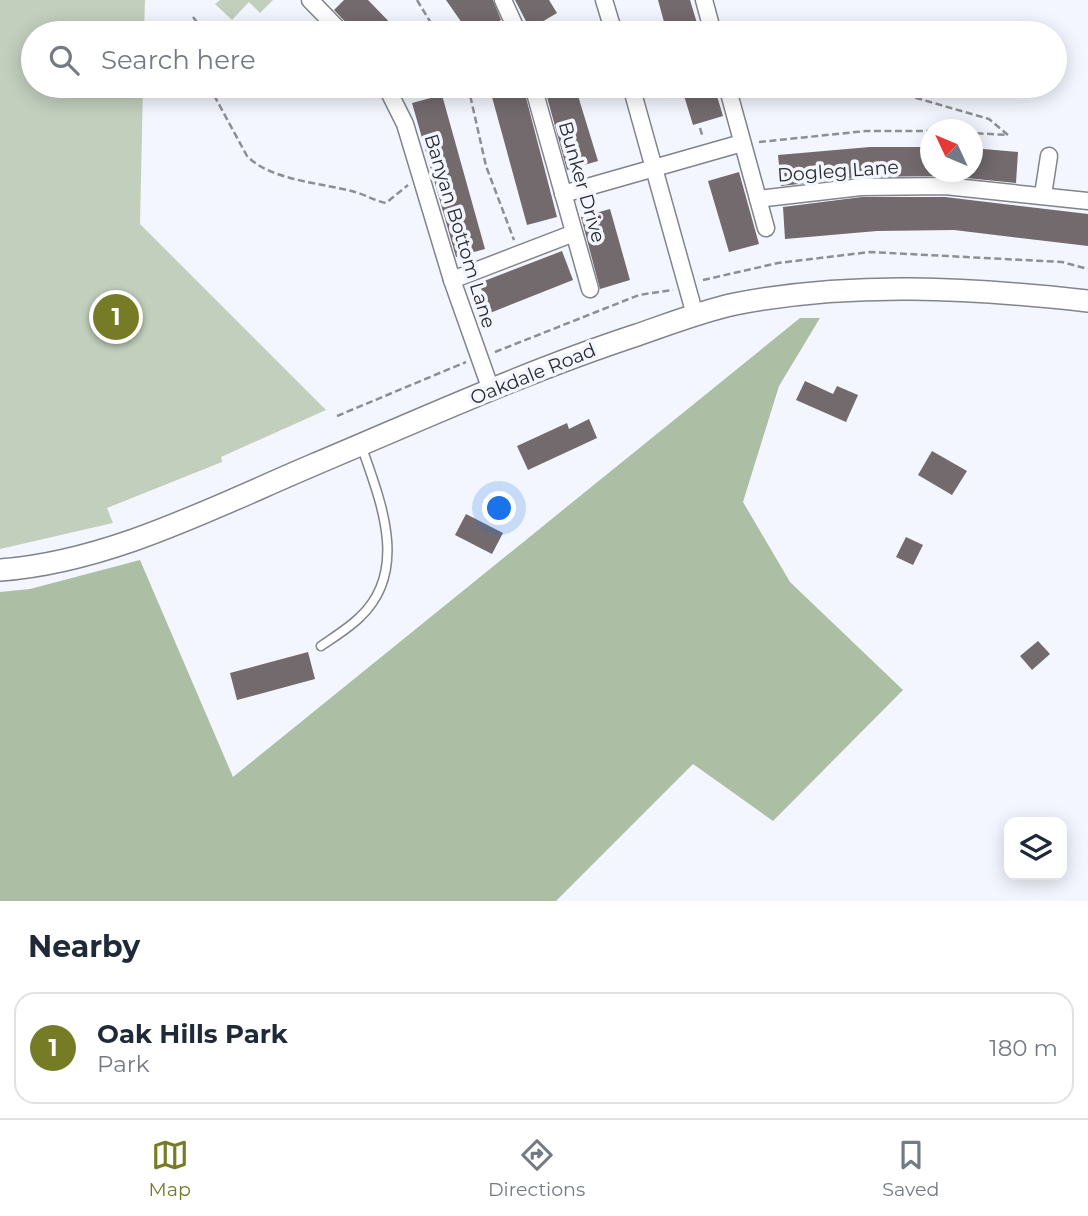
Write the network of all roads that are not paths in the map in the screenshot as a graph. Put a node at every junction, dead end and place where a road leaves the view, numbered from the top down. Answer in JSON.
{"nodes":[{"id":1,"x":311,"y":0,"type":"edge"},
{"id":2,"x":503,"y":0,"type":"edge"},
{"id":3,"x":604,"y":0,"type":"edge"},
{"id":4,"x":704,"y":0,"type":"edge"},
{"id":5,"x":331,"y":21,"type":"edge"},
{"id":6,"x":513,"y":21,"type":"edge"},
{"id":7,"x":610,"y":21,"type":"edge"},
{"id":8,"x":710,"y":21,"type":"edge"},
{"id":9,"x":392,"y":98,"type":"edge"},
{"id":10,"x":536,"y":98,"type":"edge"},
{"id":11,"x":635,"y":98,"type":"edge"},
{"id":12,"x":732,"y":98,"type":"edge"},
{"id":13,"x":749,"y":143,"type":"junction"},
{"id":14,"x":1048,"y":156,"type":"dead end"},
{"id":15,"x":656,"y":166,"type":"junction"},
{"id":16,"x":563,"y":194,"type":"junction"},
{"id":17,"x":1043,"y":195,"type":"junction"},
{"id":18,"x":758,"y":199,"type":"junction"},
{"id":19,"x":1088,"y":201,"type":"edge"},
{"id":20,"x":766,"y":228,"type":"dead end"},
{"id":21,"x":574,"y":233,"type":"junction"},
{"id":22,"x":452,"y":280,"type":"junction"},
{"id":23,"x":590,"y":289,"type":"dead end"},
{"id":24,"x":1088,"y":301,"type":"edge"},
{"id":25,"x":695,"y":315,"type":"junction"},
{"id":26,"x":491,"y":390,"type":"junction"},
{"id":27,"x":361,"y":445,"type":"junction"},
{"id":28,"x":0,"y":570,"type":"edge"},
{"id":29,"x":321,"y":646,"type":"dead end"}],
"edges":[{"from":1,"to":5,"type":"street"},
{"from":2,"to":6,"type":"street"},
{"from":3,"to":7,"type":"street"},
{"from":4,"to":8,"type":"street"},
{"from":9,"to":22,"type":"street","name":"Banyan Bottom Lane"},
{"from":10,"to":16,"type":"street","name":"Bunker Drive"},
{"from":11,"to":15,"type":"street"},
{"from":12,"to":13,"type":"street"},
{"from":13,"to":15,"type":"street"},
{"from":13,"to":18,"type":"street"},
{"from":14,"to":17,"type":"street"},
{"from":15,"to":16,"type":"street"},
{"from":15,"to":25,"type":"street"},
{"from":16,"to":21,"type":"street","name":"Bunker Drive"},
{"from":17,"to":18,"type":"street","name":"Dogleg Lane"},
{"from":17,"to":19,"type":"street","name":"Dogleg Lane"},
{"from":18,"to":20,"type":"street"},
{"from":21,"to":22,"type":"street"},
{"from":21,"to":23,"type":"street","name":"Bunker Drive"},
{"from":22,"to":26,"type":"street","name":"Banyan Bottom Lane"},
{"from":24,"to":25,"type":"main road","name":"Oakdale Road"},
{"from":25,"to":26,"type":"main road","name":"Oakdale Road"},
{"from":26,"to":27,"type":"main road","name":"Oakdale Road"},
{"from":27,"to":28,"type":"main road","name":"Oakdale Road"},
{"from":27,"to":29,"type":"lane"}]}
